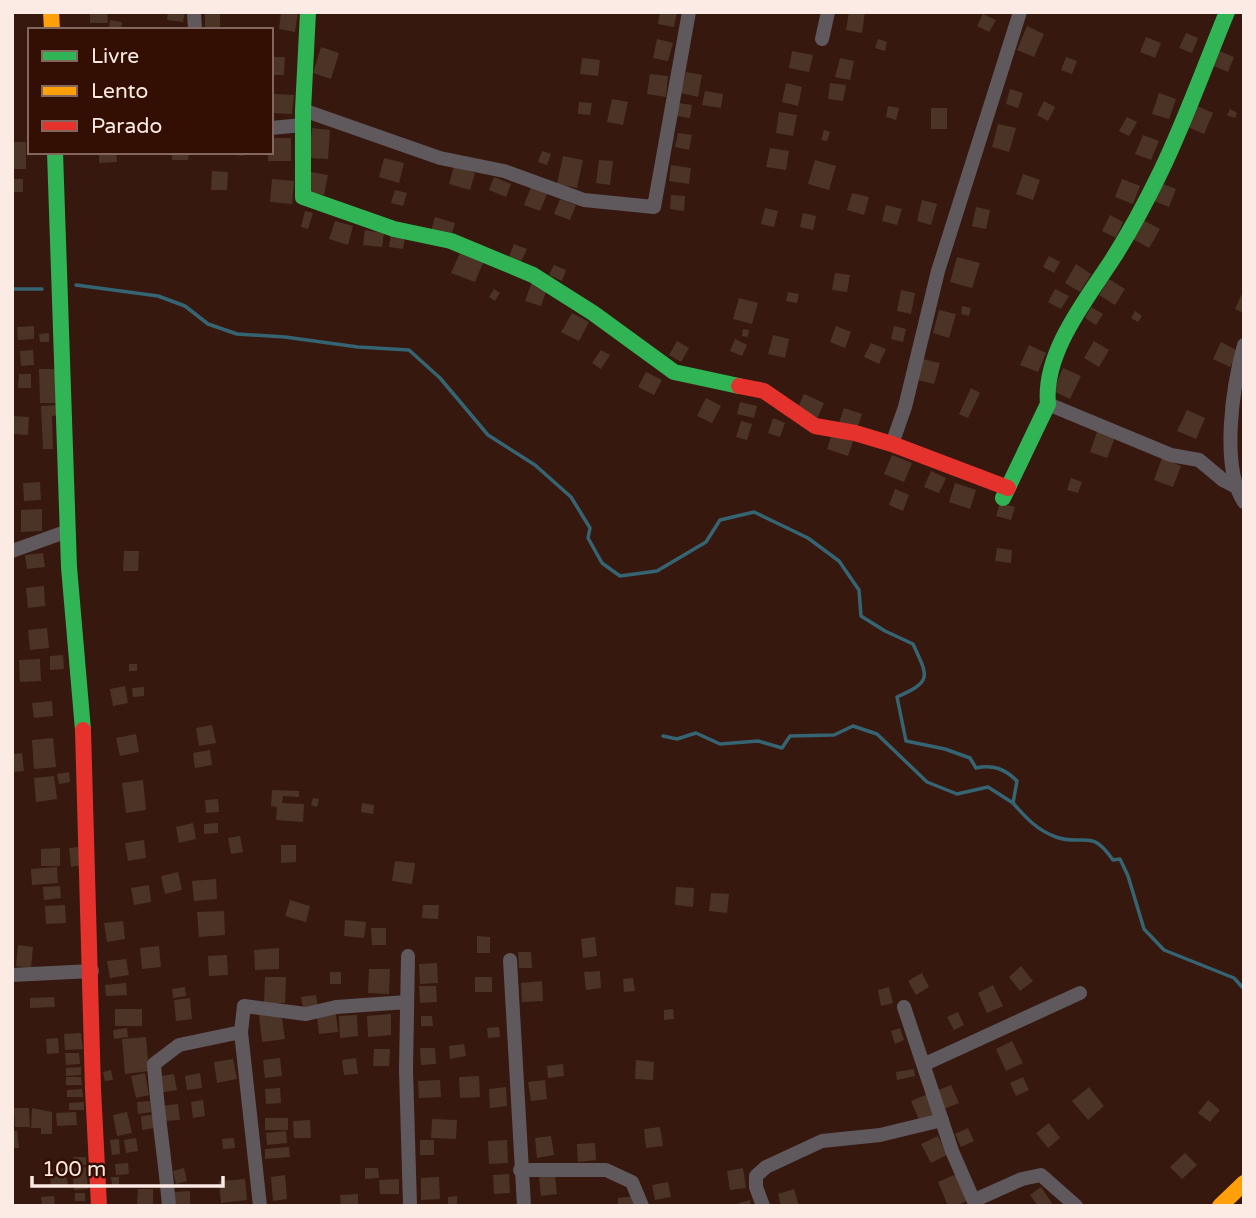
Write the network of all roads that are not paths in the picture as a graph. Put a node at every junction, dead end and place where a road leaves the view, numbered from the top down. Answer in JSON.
{"nodes":[{"id":1,"x":308,"y":12,"type":"edge"},
{"id":2,"x":689,"y":12,"type":"edge"},
{"id":3,"x":828,"y":12,"type":"edge"},
{"id":4,"x":1020,"y":12,"type":"edge"},
{"id":5,"x":1227,"y":12,"type":"edge"},
{"id":6,"x":822,"y":39,"type":"dead end"},
{"id":7,"x":303,"y":118,"type":"junction"},
{"id":8,"x":273,"y":127,"type":"edge"},
{"id":9,"x":55,"y":154,"type":"edge"},
{"id":10,"x":1244,"y":345,"type":"edge"},
{"id":11,"x":1048,"y":404,"type":"junction"},
{"id":12,"x":892,"y":444,"type":"junction"},
{"id":13,"x":1239,"y":489,"type":"edge"},
{"id":14,"x":1244,"y":502,"type":"edge"},
{"id":15,"x":68,"y":531,"type":"junction"},
{"id":16,"x":12,"y":551,"type":"edge"},
{"id":17,"x":408,"y":956,"type":"dead end"},
{"id":18,"x":510,"y":960,"type":"dead end"},
{"id":19,"x":92,"y":971,"type":"junction"},
{"id":20,"x":12,"y":975,"type":"edge"},
{"id":21,"x":1080,"y":993,"type":"dead end"},
{"id":22,"x":407,"y":1002,"type":"junction"},
{"id":23,"x":904,"y":1007,"type":"dead end"},
{"id":24,"x":241,"y":1032,"type":"junction"},
{"id":25,"x":925,"y":1064,"type":"junction"},
{"id":26,"x":942,"y":1121,"type":"junction"},
{"id":27,"x":520,"y":1170,"type":"junction"},
{"id":28,"x":1244,"y":1183,"type":"edge"},
{"id":29,"x":976,"y":1203,"type":"edge"},
{"id":30,"x":99,"y":1206,"type":"edge"},
{"id":31,"x":169,"y":1206,"type":"edge"},
{"id":32,"x":260,"y":1206,"type":"edge"},
{"id":33,"x":410,"y":1206,"type":"edge"},
{"id":34,"x":524,"y":1206,"type":"edge"},
{"id":35,"x":642,"y":1206,"type":"edge"},
{"id":36,"x":763,"y":1206,"type":"edge"},
{"id":37,"x":1076,"y":1206,"type":"edge"},
{"id":38,"x":1220,"y":1206,"type":"edge"}],
"edges":[{"from":1,"to":7,"type":"street"},
{"from":2,"to":7,"type":"street"},
{"from":3,"to":6,"type":"street"},
{"from":4,"to":12,"type":"street"},
{"from":5,"to":11,"type":"street"},
{"from":7,"to":8,"type":"street"},
{"from":7,"to":12,"type":"street"},
{"from":9,"to":15,"type":"street"},
{"from":10,"to":13,"type":"street"},
{"from":11,"to":12,"type":"street"},
{"from":11,"to":13,"type":"street"},
{"from":13,"to":14,"type":"street"},
{"from":15,"to":16,"type":"street"},
{"from":15,"to":19,"type":"street"},
{"from":17,"to":22,"type":"street"},
{"from":18,"to":27,"type":"street"},
{"from":19,"to":20,"type":"street"},
{"from":19,"to":30,"type":"street"},
{"from":21,"to":25,"type":"street"},
{"from":22,"to":24,"type":"street"},
{"from":22,"to":33,"type":"street"},
{"from":23,"to":25,"type":"street"},
{"from":24,"to":31,"type":"street"},
{"from":24,"to":32,"type":"street"},
{"from":25,"to":26,"type":"street"},
{"from":26,"to":29,"type":"street"},
{"from":26,"to":36,"type":"street"},
{"from":27,"to":34,"type":"street"},
{"from":27,"to":35,"type":"street"},
{"from":28,"to":38,"type":"street"},
{"from":29,"to":37,"type":"street"}]}
